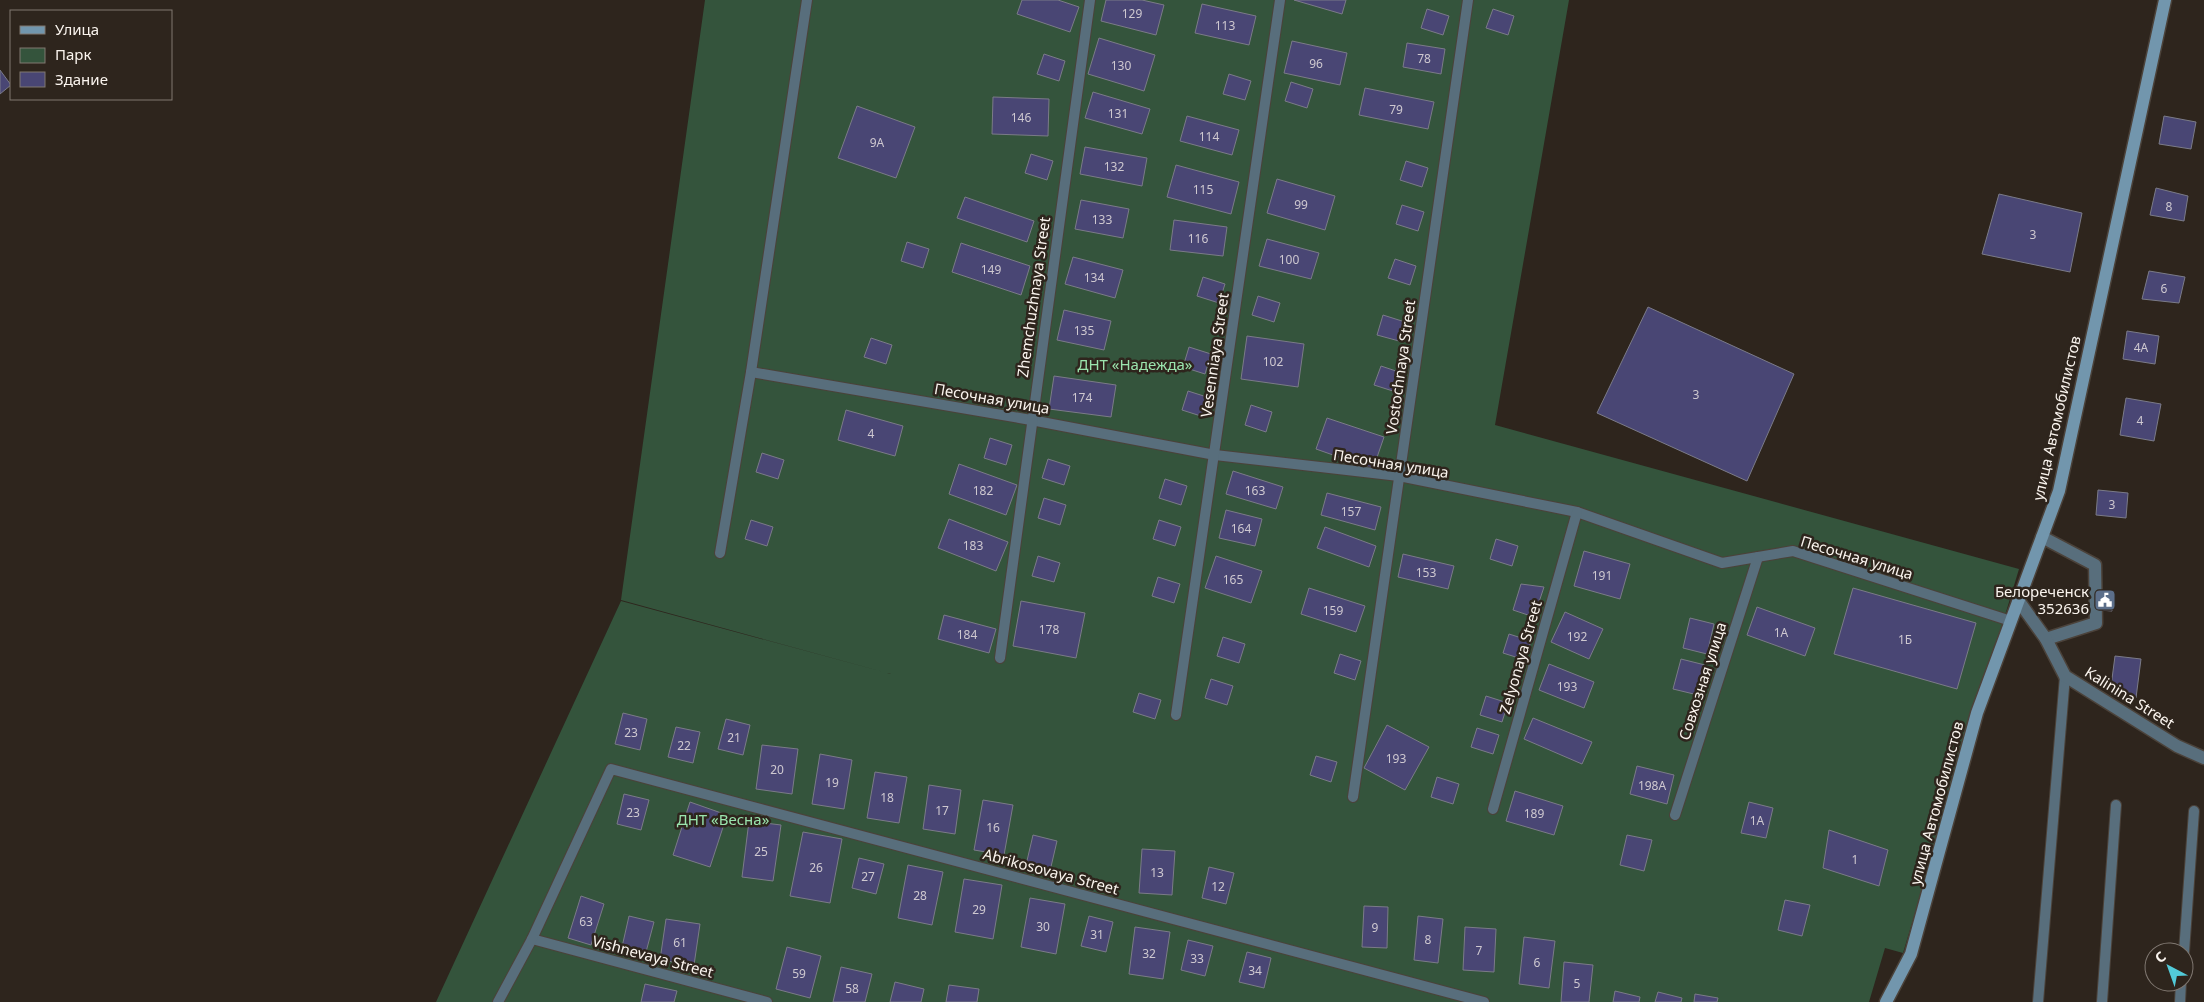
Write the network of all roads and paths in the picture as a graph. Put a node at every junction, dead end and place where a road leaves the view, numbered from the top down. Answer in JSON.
{"nodes":[{"id":1,"x":807,"y":0,"type":"edge"},
{"id":2,"x":1090,"y":0,"type":"edge"},
{"id":3,"x":1280,"y":0,"type":"edge"},
{"id":4,"x":1468,"y":0,"type":"edge"},
{"id":5,"x":2165,"y":0,"type":"edge"},
{"id":6,"x":752,"y":372,"type":"junction"},
{"id":7,"x":1031,"y":420,"type":"junction"},
{"id":8,"x":1215,"y":455,"type":"junction"},
{"id":9,"x":1399,"y":476,"type":"junction"},
{"id":10,"x":1577,"y":512,"type":"junction"},
{"id":11,"x":2042,"y":537,"type":"junction"},
{"id":12,"x":720,"y":553,"type":"dead end"},
{"id":13,"x":1758,"y":557,"type":"junction"},
{"id":14,"x":2018,"y":600,"type":"junction"},
{"id":15,"x":2011,"y":621,"type":"junction"},
{"id":16,"x":2046,"y":638,"type":"junction"},
{"id":17,"x":1000,"y":658,"type":"dead end"},
{"id":18,"x":2065,"y":676,"type":"junction"},
{"id":19,"x":1176,"y":715,"type":"dead end"},
{"id":20,"x":2204,"y":758,"type":"edge"},
{"id":21,"x":1353,"y":797,"type":"dead end"},
{"id":22,"x":2116,"y":806,"type":"dead end"},
{"id":23,"x":1493,"y":810,"type":"dead end"},
{"id":24,"x":2194,"y":811,"type":"dead end"},
{"id":25,"x":1674,"y":815,"type":"dead end"},
{"id":26,"x":532,"y":939,"type":"junction"},
{"id":27,"x":2185,"y":942,"type":"edge"},
{"id":28,"x":498,"y":1002,"type":"edge"},
{"id":29,"x":767,"y":1002,"type":"edge"},
{"id":30,"x":1484,"y":1002,"type":"edge"},
{"id":31,"x":1886,"y":1002,"type":"edge"},
{"id":32,"x":2038,"y":1002,"type":"edge"},
{"id":33,"x":2102,"y":1002,"type":"edge"}],
"edges":[{"from":1,"to":6,"type":"lane"},
{"from":2,"to":7,"type":"lane","name":"Zhemchuzhnaya Street"},
{"from":3,"to":8,"type":"lane","name":"Vesenniaya Street"},
{"from":4,"to":9,"type":"lane","name":"Vostochnaya Street"},
{"from":5,"to":11,"type":"street","name":"улица Автомобилистов"},
{"from":6,"to":7,"type":"lane","name":"Песочная улица"},
{"from":6,"to":12,"type":"lane"},
{"from":7,"to":8,"type":"lane","name":"Песочная улица"},
{"from":7,"to":17,"type":"lane","name":"Zhemchuzhnaya Street"},
{"from":8,"to":9,"type":"lane","name":"Песочная улица"},
{"from":8,"to":19,"type":"lane","name":"Vesenniaya Street"},
{"from":9,"to":10,"type":"lane","name":"Песочная улица"},
{"from":9,"to":21,"type":"lane","name":"Vostochnaya Street"},
{"from":10,"to":13,"type":"lane","name":"Песочная улица"},
{"from":10,"to":23,"type":"lane","name":"Zelyonaya Street"},
{"from":11,"to":14,"type":"street","name":"улица Автомобилистов"},
{"from":11,"to":16,"type":"street"},
{"from":13,"to":15,"type":"lane","name":"Песочная улица"},
{"from":13,"to":25,"type":"lane","name":"Совхозная улица"},
{"from":14,"to":15,"type":"street","name":"улица Автомобилистов"},
{"from":14,"to":16,"type":"street","name":"Kalinina Street"},
{"from":15,"to":31,"type":"street","name":"улица Автомобилистов"},
{"from":16,"to":18,"type":"street","name":"Kalinina Street"},
{"from":18,"to":20,"type":"street","name":"Kalinina Street"},
{"from":18,"to":32,"type":"lane"},
{"from":22,"to":33,"type":"lane"},
{"from":24,"to":27,"type":"lane"},
{"from":26,"to":28,"type":"lane"},
{"from":26,"to":29,"type":"lane","name":"Vishnevaya Street"},
{"from":26,"to":30,"type":"lane","name":"Abrikosovaya Street"}]}
